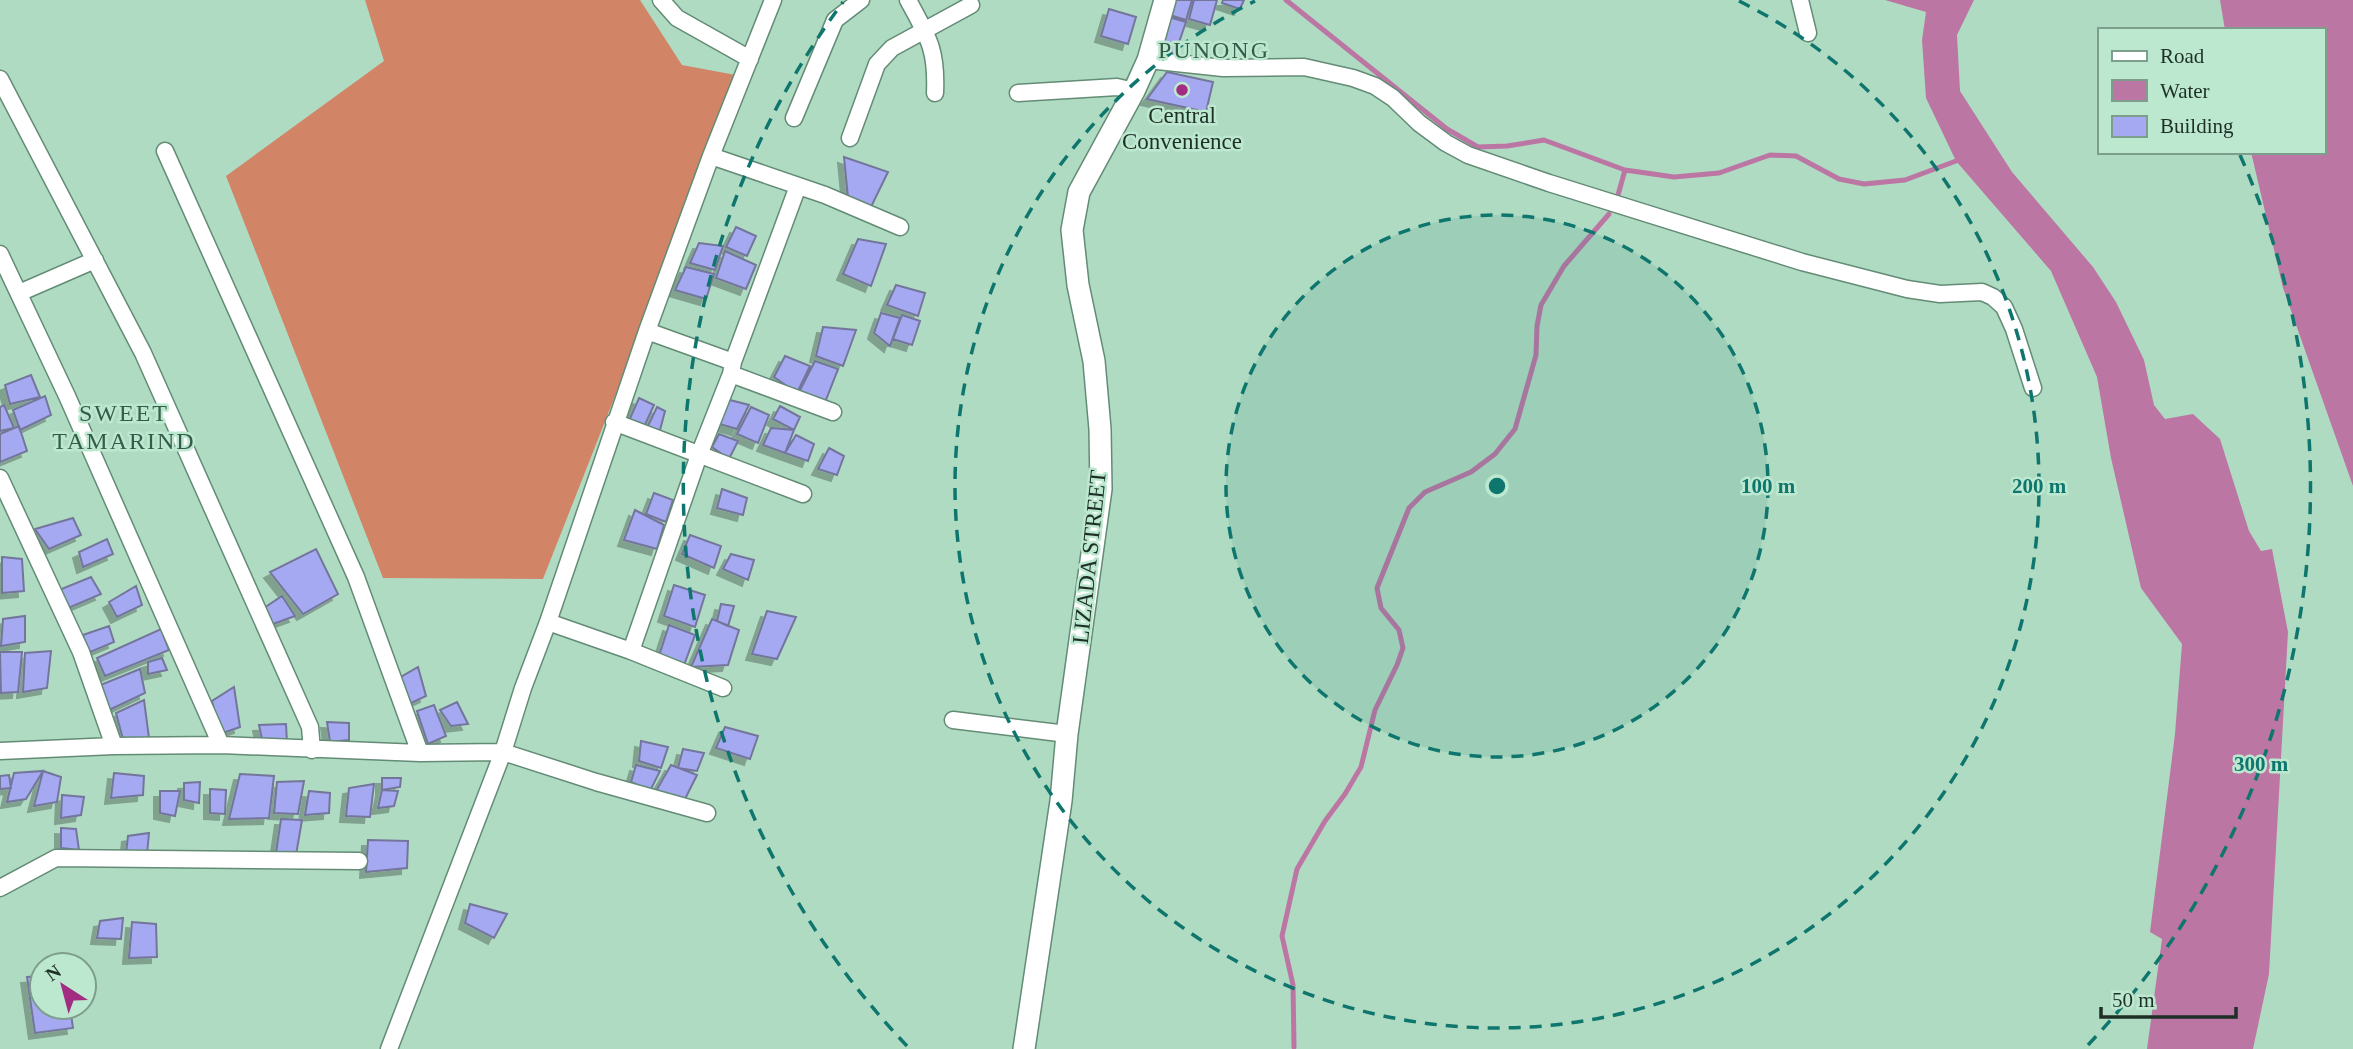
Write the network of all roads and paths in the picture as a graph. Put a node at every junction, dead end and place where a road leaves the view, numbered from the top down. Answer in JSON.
{"nodes":[{"id":1,"x":661,"y":0,"type":"edge"},
{"id":2,"x":773,"y":0,"type":"edge"},
{"id":3,"x":861,"y":0,"type":"edge"},
{"id":4,"x":908,"y":0,"type":"edge"},
{"id":5,"x":1165,"y":0,"type":"edge"},
{"id":6,"x":1800,"y":0,"type":"edge"},
{"id":7,"x":971,"y":5,"type":"dead end"},
{"id":8,"x":924,"y":30,"type":"junction"},
{"id":9,"x":1808,"y":33,"type":"dead end"},
{"id":10,"x":750,"y":59,"type":"junction"},
{"id":11,"x":1148,"y":60,"type":"junction"},
{"id":12,"x":0,"y":79,"type":"edge"},
{"id":13,"x":1134,"y":91,"type":"junction"},
{"id":14,"x":935,"y":93,"type":"dead end"},
{"id":15,"x":1018,"y":93,"type":"dead end"},
{"id":16,"x":794,"y":118,"type":"dead end"},
{"id":17,"x":850,"y":138,"type":"dead end"},
{"id":18,"x":166,"y":151,"type":"dead end"},
{"id":19,"x":711,"y":156,"type":"junction"},
{"id":20,"x":798,"y":186,"type":"junction"},
{"id":21,"x":900,"y":227,"type":"dead end"},
{"id":22,"x":0,"y":254,"type":"edge"},
{"id":23,"x":95,"y":260,"type":"junction"},
{"id":24,"x":19,"y":293,"type":"junction"},
{"id":25,"x":647,"y":331,"type":"junction"},
{"id":26,"x":732,"y":368,"type":"junction"},
{"id":27,"x":2033,"y":388,"type":"dead end"},
{"id":28,"x":833,"y":412,"type":"dead end"},
{"id":29,"x":614,"y":422,"type":"junction"},
{"id":30,"x":699,"y":455,"type":"junction"},
{"id":31,"x":0,"y":478,"type":"edge"},
{"id":32,"x":803,"y":494,"type":"dead end"},
{"id":33,"x":548,"y":622,"type":"junction"},
{"id":34,"x":631,"y":651,"type":"junction"},
{"id":35,"x":723,"y":688,"type":"dead end"},
{"id":36,"x":953,"y":720,"type":"dead end"},
{"id":37,"x":1068,"y":734,"type":"junction"},
{"id":38,"x":114,"y":746,"type":"junction"},
{"id":39,"x":221,"y":746,"type":"junction"},
{"id":40,"x":312,"y":750,"type":"junction"},
{"id":41,"x":0,"y":751,"type":"edge"},
{"id":42,"x":503,"y":752,"type":"junction"},
{"id":43,"x":420,"y":753,"type":"junction"},
{"id":44,"x":707,"y":813,"type":"dead end"},
{"id":45,"x":359,"y":861,"type":"dead end"},
{"id":46,"x":0,"y":888,"type":"edge"},
{"id":47,"x":389,"y":1049,"type":"edge"},
{"id":48,"x":1024,"y":1049,"type":"edge"}],
"edges":[{"from":1,"to":10,"type":"street"},
{"from":2,"to":10,"type":"street"},
{"from":3,"to":16,"type":"street"},
{"from":4,"to":8,"type":"street"},
{"from":5,"to":11,"type":"street","name":"LIZADA STREET"},
{"from":6,"to":9,"type":"street"},
{"from":7,"to":8,"type":"street"},
{"from":8,"to":14,"type":"street"},
{"from":8,"to":17,"type":"street"},
{"from":10,"to":19,"type":"street"},
{"from":11,"to":13,"type":"street","name":"LIZADA STREET"},
{"from":11,"to":27,"type":"street"},
{"from":12,"to":23,"type":"street"},
{"from":13,"to":15,"type":"street"},
{"from":13,"to":37,"type":"street","name":"LIZADA STREET"},
{"from":18,"to":43,"type":"street"},
{"from":19,"to":20,"type":"street"},
{"from":19,"to":25,"type":"street"},
{"from":20,"to":21,"type":"street"},
{"from":20,"to":26,"type":"street"},
{"from":22,"to":24,"type":"street"},
{"from":23,"to":24,"type":"street"},
{"from":23,"to":40,"type":"street"},
{"from":24,"to":39,"type":"street"},
{"from":25,"to":26,"type":"street"},
{"from":25,"to":29,"type":"street"},
{"from":26,"to":28,"type":"street"},
{"from":26,"to":30,"type":"street"},
{"from":29,"to":30,"type":"street"},
{"from":29,"to":33,"type":"street"},
{"from":30,"to":32,"type":"street"},
{"from":30,"to":34,"type":"street"},
{"from":31,"to":38,"type":"street"},
{"from":33,"to":34,"type":"street"},
{"from":33,"to":42,"type":"street"},
{"from":34,"to":35,"type":"street"},
{"from":36,"to":37,"type":"street"},
{"from":37,"to":48,"type":"street","name":"LIZADA STREET"},
{"from":38,"to":39,"type":"street"},
{"from":38,"to":41,"type":"street"},
{"from":39,"to":40,"type":"street"},
{"from":40,"to":43,"type":"street"},
{"from":42,"to":43,"type":"street"},
{"from":42,"to":44,"type":"street"},
{"from":42,"to":47,"type":"street"},
{"from":45,"to":46,"type":"street"}]}
